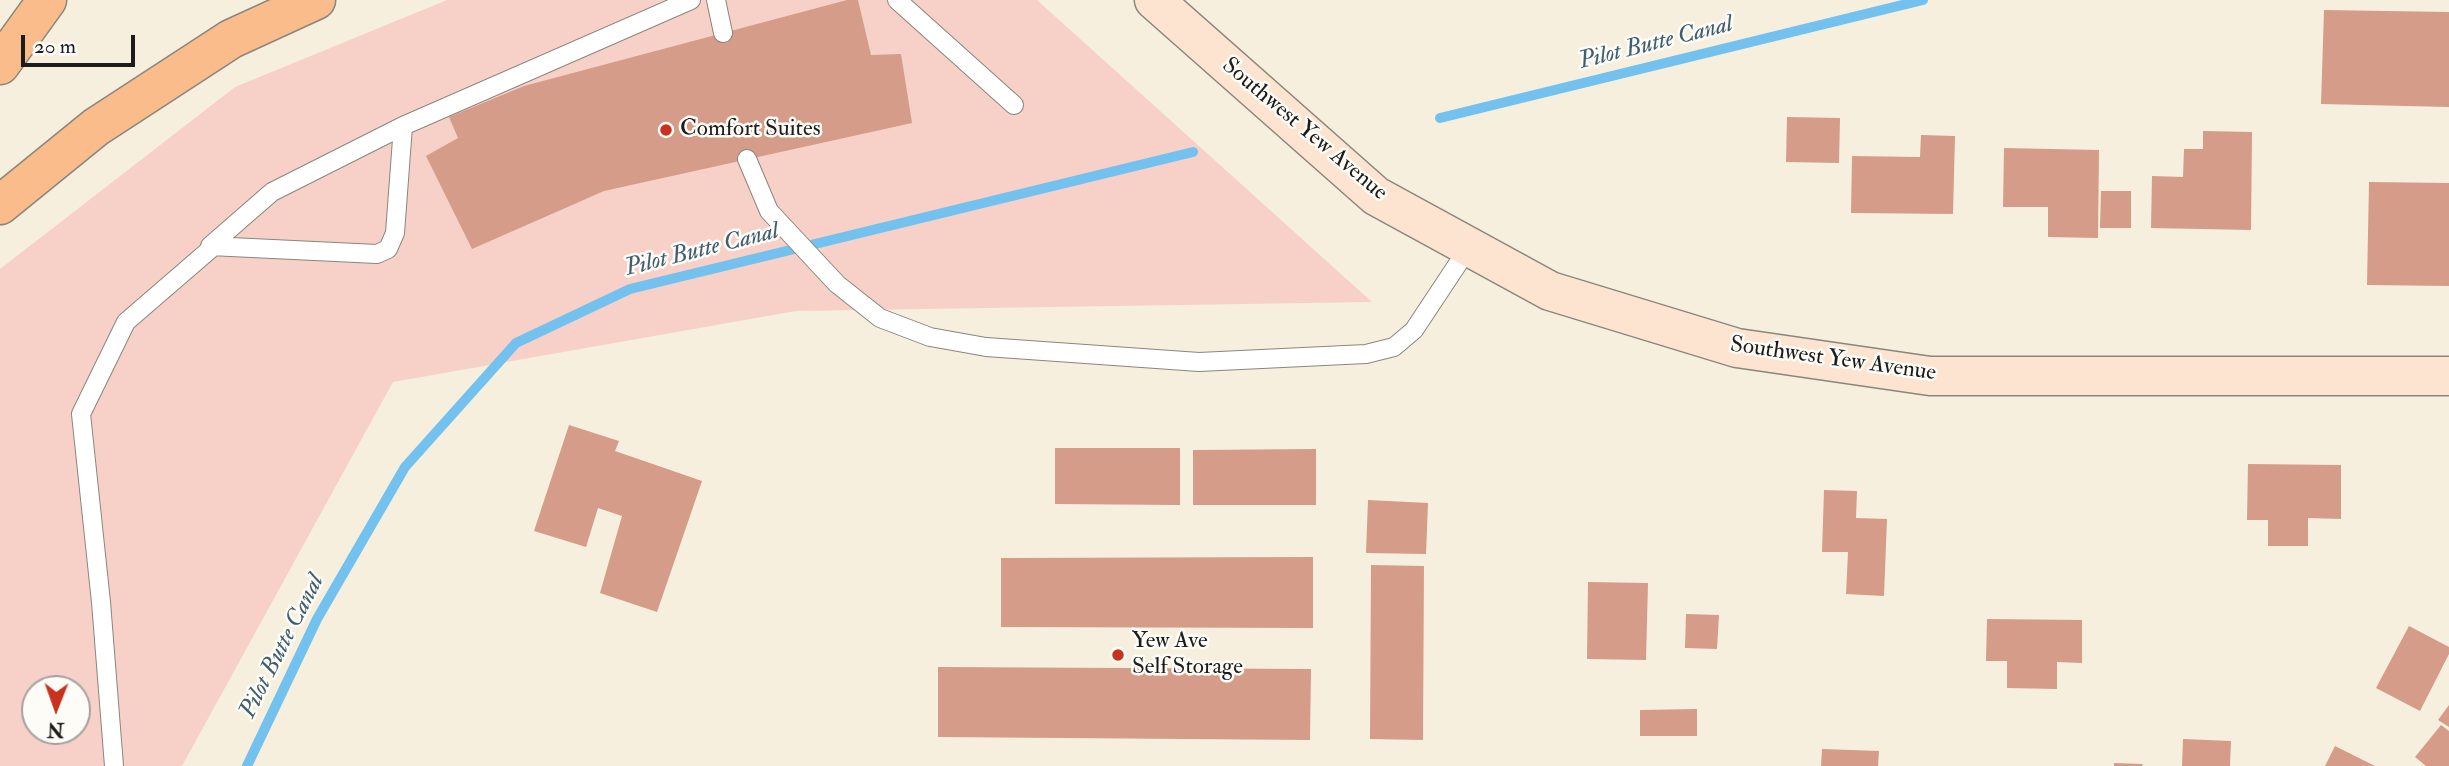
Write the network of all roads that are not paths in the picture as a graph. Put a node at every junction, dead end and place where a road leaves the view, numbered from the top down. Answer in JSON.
{"nodes":[{"id":1,"x":47,"y":0,"type":"edge"},
{"id":2,"x":316,"y":0,"type":"edge"},
{"id":3,"x":691,"y":0,"type":"edge"},
{"id":4,"x":716,"y":0,"type":"edge"},
{"id":5,"x":897,"y":0,"type":"edge"},
{"id":6,"x":1154,"y":0,"type":"edge"},
{"id":7,"x":723,"y":33,"type":"dead end"},
{"id":8,"x":0,"y":65,"type":"edge"},
{"id":9,"x":1014,"y":105,"type":"dead end"},
{"id":10,"x":403,"y":126,"type":"junction"},
{"id":11,"x":747,"y":159,"type":"dead end"},
{"id":12,"x":0,"y":205,"type":"edge"},
{"id":13,"x":214,"y":246,"type":"junction"},
{"id":14,"x":1469,"y":247,"type":"junction"},
{"id":15,"x":2449,"y":376,"type":"edge"},
{"id":16,"x":114,"y":766,"type":"edge"}],
"edges":[{"from":1,"to":8,"type":"highway"},
{"from":2,"to":12,"type":"highway"},
{"from":3,"to":10,"type":"lane"},
{"from":4,"to":7,"type":"lane"},
{"from":5,"to":9,"type":"lane"},
{"from":6,"to":14,"type":"main road","name":"Southwest Yew Avenue"},
{"from":10,"to":13,"type":"lane"},
{"from":10,"to":13,"type":"lane"},
{"from":11,"to":14,"type":"lane"},
{"from":13,"to":16,"type":"lane"},
{"from":14,"to":15,"type":"main road","name":"Southwest Yew Avenue"}]}
